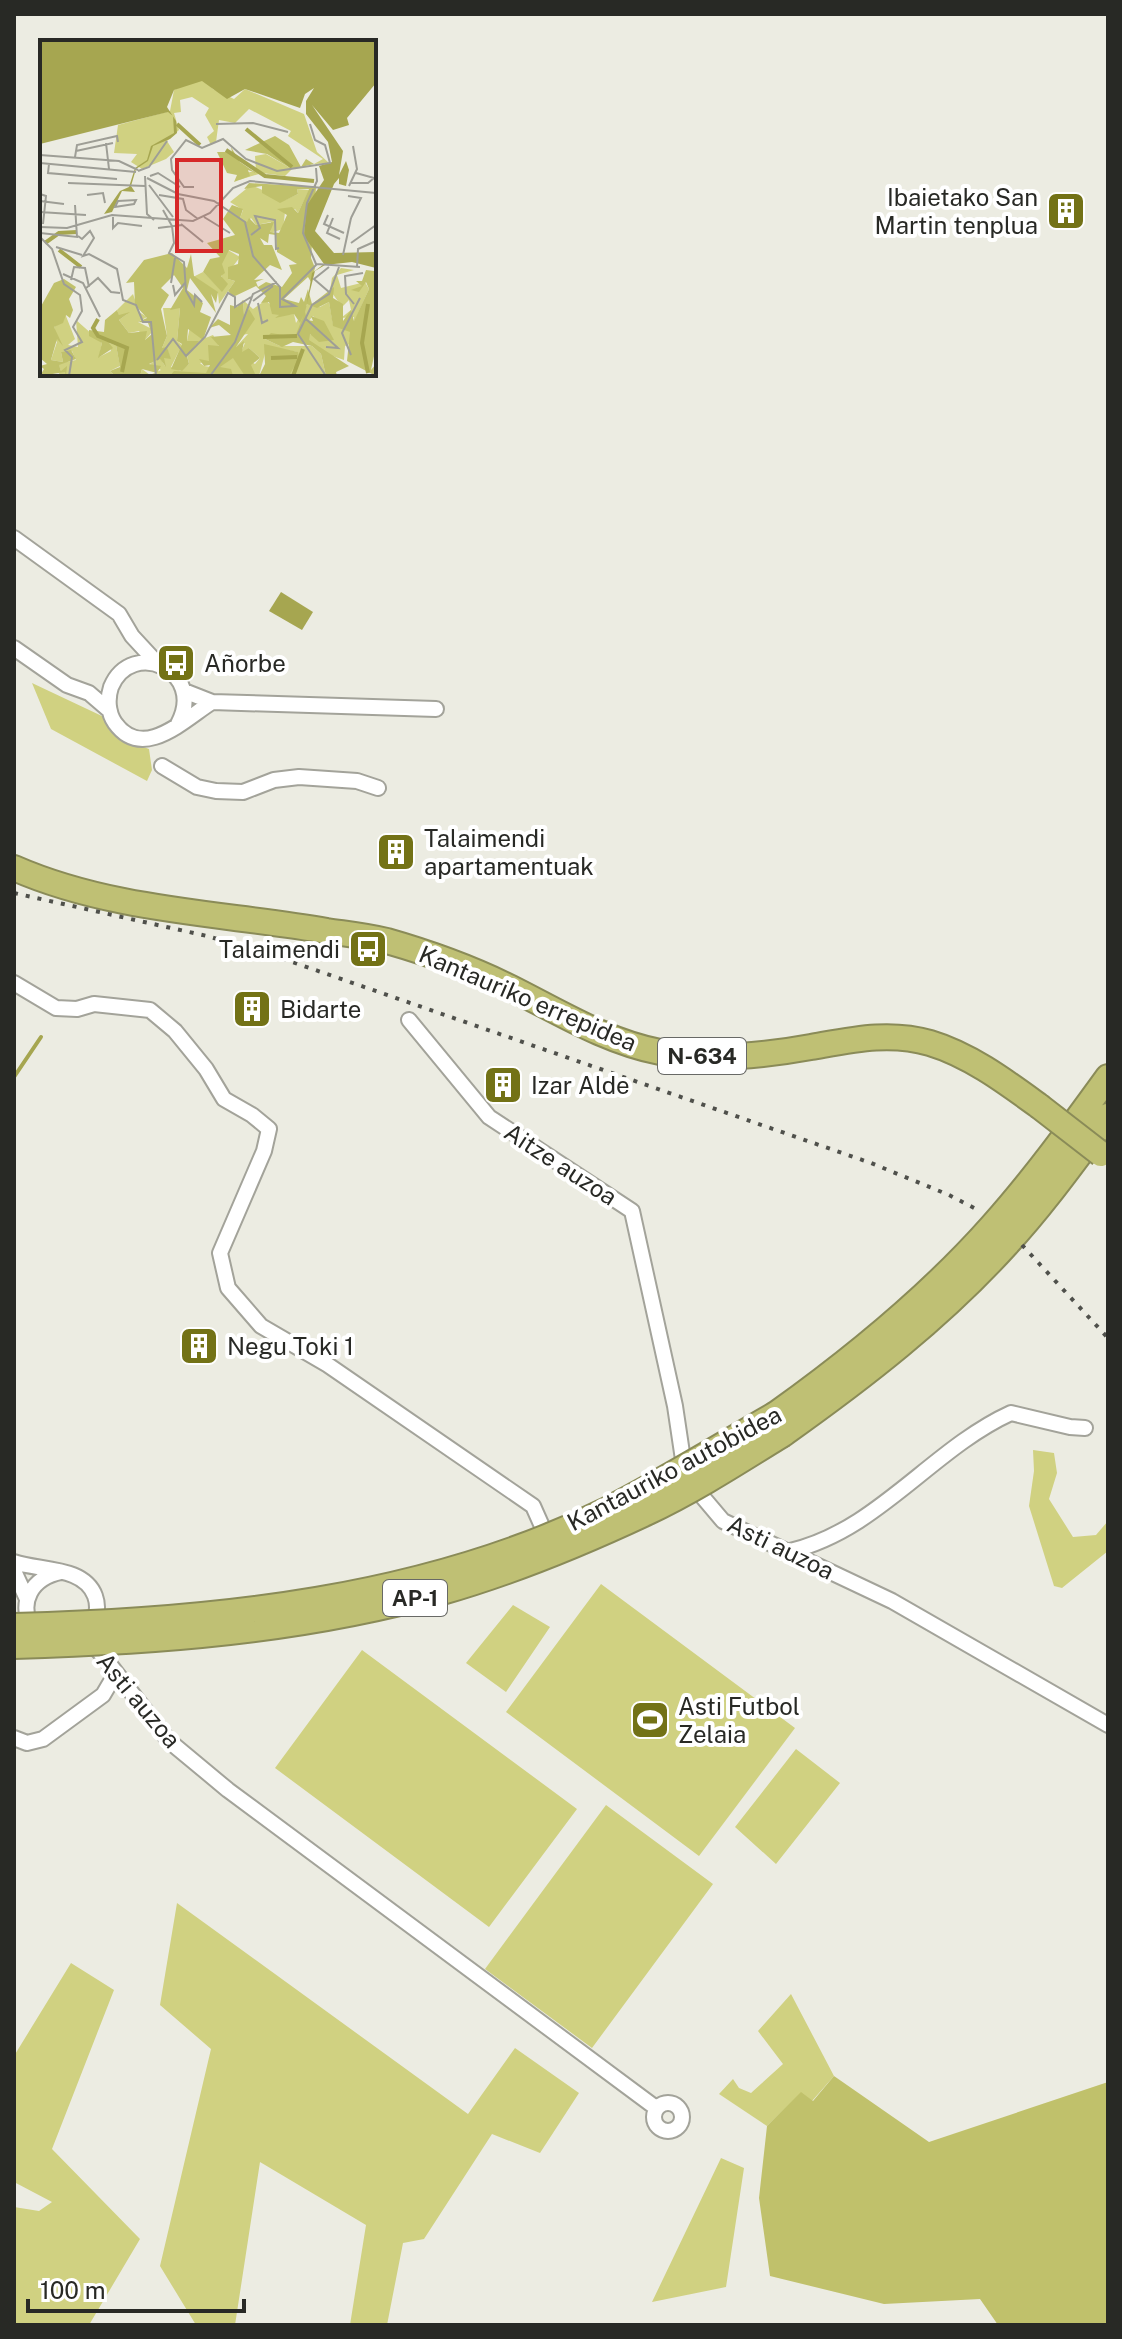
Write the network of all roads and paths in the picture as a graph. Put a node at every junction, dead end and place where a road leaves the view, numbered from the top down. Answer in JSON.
{"nodes":[{"id":1,"x":14,"y":538,"type":"edge"},
{"id":2,"x":132,"y":636,"type":"junction"},
{"id":3,"x":14,"y":648,"type":"edge"},
{"id":4,"x":157,"y":663,"type":"junction"},
{"id":5,"x":125,"y":669,"type":"junction"},
{"id":6,"x":113,"y":684,"type":"junction"},
{"id":7,"x":184,"y":691,"type":"junction"},
{"id":8,"x":89,"y":693,"type":"junction"},
{"id":9,"x":212,"y":702,"type":"junction"},
{"id":10,"x":436,"y":709,"type":"dead end"},
{"id":11,"x":110,"y":711,"type":"junction"},
{"id":12,"x":178,"y":724,"type":"junction"},
{"id":13,"x":162,"y":766,"type":"dead end"},
{"id":14,"x":378,"y":788,"type":"dead end"},
{"id":15,"x":14,"y":868,"type":"edge"},
{"id":16,"x":14,"y":983,"type":"edge"},
{"id":17,"x":409,"y":1020,"type":"dead end"},
{"id":18,"x":1108,"y":1077,"type":"edge"},
{"id":19,"x":1108,"y":1116,"type":"edge"},
{"id":20,"x":1104,"y":1156,"type":"edge"},
{"id":21,"x":780,"y":1424,"type":"junction"},
{"id":22,"x":1085,"y":1428,"type":"dead end"},
{"id":23,"x":685,"y":1477,"type":"junction"},
{"id":24,"x":549,"y":1542,"type":"junction"},
{"id":25,"x":790,"y":1551,"type":"junction"},
{"id":26,"x":14,"y":1562,"type":"edge"},
{"id":27,"x":14,"y":1571,"type":"edge"},
{"id":28,"x":61,"y":1572,"type":"junction"},
{"id":29,"x":27,"y":1599,"type":"junction"},
{"id":30,"x":97,"y":1600,"type":"junction"},
{"id":31,"x":14,"y":1626,"type":"edge"},
{"id":32,"x":123,"y":1626,"type":"junction"},
{"id":33,"x":89,"y":1630,"type":"junction"},
{"id":34,"x":14,"y":1646,"type":"edge"},
{"id":35,"x":104,"y":1657,"type":"junction"},
{"id":36,"x":116,"y":1673,"type":"junction"},
{"id":37,"x":1108,"y":1725,"type":"edge"},
{"id":38,"x":14,"y":1738,"type":"edge"},
{"id":39,"x":656,"y":2108,"type":"dead end"}],
"edges":[{"from":1,"to":2,"type":"street"},
{"from":2,"to":4,"type":"street"},
{"from":2,"to":5,"type":"street"},
{"from":3,"to":8,"type":"street"},
{"from":4,"to":5,"type":"street"},
{"from":4,"to":7,"type":"street"},
{"from":5,"to":6,"type":"street"},
{"from":6,"to":8,"type":"street"},
{"from":6,"to":11,"type":"street"},
{"from":7,"to":9,"type":"street"},
{"from":7,"to":12,"type":"street"},
{"from":8,"to":11,"type":"street"},
{"from":9,"to":10,"type":"street"},
{"from":9,"to":12,"type":"street"},
{"from":11,"to":12,"type":"street"},
{"from":13,"to":14,"type":"street"},
{"from":15,"to":20,"type":"highway","name":"Kantauriko errepidea","number":"N-634","bridge":true},
{"from":16,"to":24,"type":"street"},
{"from":17,"to":23,"type":"street","name":"Aitze auzoa"},
{"from":18,"to":21,"type":"highway","name":"Kantauriko autobidea","number":"AP-1"},
{"from":19,"to":21,"type":"highway","name":"Kantauriko autobidea","number":"AP-1"},
{"from":21,"to":31,"type":"highway","name":"Kantauriko autobidea","number":"AP-1","bridge":true},
{"from":21,"to":34,"type":"highway","name":"Kantauriko autobidea","number":"AP-1","bridge":true},
{"from":22,"to":25,"type":"street"},
{"from":23,"to":24,"type":"street","name":"Asti auzoa"},
{"from":23,"to":25,"type":"street","name":"Asti auzoa"},
{"from":24,"to":32,"type":"street","name":"Asti auzoa"},
{"from":25,"to":37,"type":"street","name":"Asti auzoa"},
{"from":26,"to":28,"type":"street"},
{"from":27,"to":29,"type":"street"},
{"from":28,"to":29,"type":"street"},
{"from":28,"to":30,"type":"street"},
{"from":29,"to":33,"type":"street"},
{"from":30,"to":32,"type":"street"},
{"from":30,"to":33,"type":"street"},
{"from":32,"to":33,"type":"street"},
{"from":32,"to":35,"type":"street"},
{"from":33,"to":35,"type":"street","name":"Asti auzoa"},
{"from":35,"to":36,"type":"street","name":"Asti auzoa"},
{"from":36,"to":38,"type":"street"},
{"from":36,"to":39,"type":"street","name":"Asti auzoa"}]}
